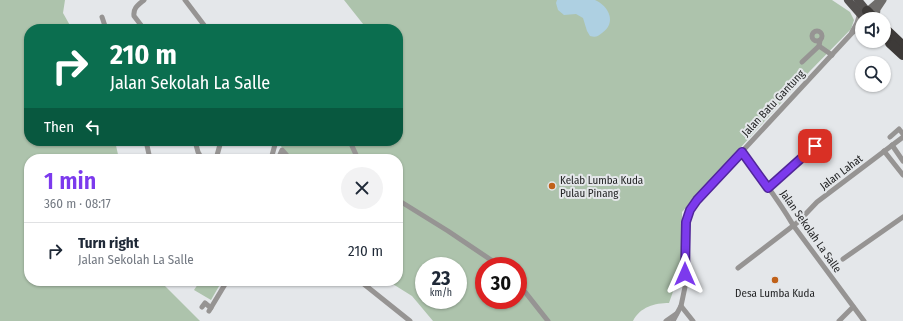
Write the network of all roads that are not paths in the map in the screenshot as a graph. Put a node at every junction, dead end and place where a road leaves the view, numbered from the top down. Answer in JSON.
{"nodes":[{"id":1,"x":144,"y":0,"type":"edge"},
{"id":2,"x":185,"y":0,"type":"edge"},
{"id":3,"x":848,"y":0,"type":"edge"},
{"id":4,"x":858,"y":0,"type":"edge"},
{"id":5,"x":882,"y":0,"type":"edge"},
{"id":6,"x":861,"y":12,"type":"edge"},
{"id":7,"x":865,"y":12,"type":"edge"},
{"id":8,"x":873,"y":12,"type":"edge"},
{"id":9,"x":874,"y":12,"type":"edge"},
{"id":10,"x":102,"y":17,"type":"dead end"},
{"id":11,"x":104,"y":24,"type":"edge"},
{"id":12,"x":140,"y":24,"type":"edge"},
{"id":13,"x":203,"y":24,"type":"edge"},
{"id":14,"x":855,"y":27,"type":"edge"},
{"id":15,"x":855,"y":30,"type":"edge"},
{"id":16,"x":852,"y":33,"type":"junction"},
{"id":17,"x":891,"y":35,"type":"edge"},
{"id":18,"x":820,"y":40,"type":"dead end"},
{"id":19,"x":891,"y":45,"type":"edge"},
{"id":20,"x":819,"y":46,"type":"junction"},
{"id":21,"x":903,"y":46,"type":"edge"},
{"id":22,"x":832,"y":55,"type":"junction"},
{"id":23,"x":903,"y":56,"type":"edge"},
{"id":24,"x":802,"y":62,"type":"dead end"},
{"id":25,"x":903,"y":135,"type":"edge"},
{"id":26,"x":890,"y":137,"type":"dead end"},
{"id":27,"x":352,"y":146,"type":"dead end"},
{"id":28,"x":815,"y":146,"type":"dead end"},
{"id":29,"x":892,"y":146,"type":"junction"},
{"id":30,"x":884,"y":151,"type":"junction"},
{"id":31,"x":742,"y":152,"type":"junction"},
{"id":32,"x":356,"y":154,"type":"edge"},
{"id":33,"x":903,"y":161,"type":"edge"},
{"id":34,"x":903,"y":175,"type":"edge"},
{"id":35,"x":768,"y":188,"type":"junction"},
{"id":36,"x":403,"y":203,"type":"edge"},
{"id":37,"x":903,"y":217,"type":"edge"},
{"id":38,"x":793,"y":225,"type":"junction"},
{"id":39,"x":487,"y":257,"type":"edge"},
{"id":40,"x":843,"y":259,"type":"dead end"},
{"id":41,"x":738,"y":268,"type":"dead end"},
{"id":42,"x":224,"y":286,"type":"edge"},
{"id":43,"x":366,"y":286,"type":"edge"},
{"id":44,"x":527,"y":294,"type":"edge"},
{"id":45,"x":681,"y":306,"type":"junction"},
{"id":46,"x":202,"y":307,"type":"dead end"},
{"id":47,"x":853,"y":307,"type":"junction"},
{"id":48,"x":677,"y":313,"type":"junction"},
{"id":49,"x":410,"y":321,"type":"edge"},
{"id":50,"x":548,"y":321,"type":"edge"},
{"id":51,"x":666,"y":321,"type":"edge"},
{"id":52,"x":673,"y":321,"type":"edge"},
{"id":53,"x":693,"y":321,"type":"edge"},
{"id":54,"x":839,"y":321,"type":"edge"},
{"id":55,"x":864,"y":321,"type":"edge"}],
"edges":[{"from":1,"to":12,"type":"street"},
{"from":2,"to":13,"type":"street"},
{"from":3,"to":6,"type":"main road"},
{"from":4,"to":7,"type":"main road"},
{"from":5,"to":8,"type":"street"},
{"from":5,"to":9,"type":"street"},
{"from":10,"to":11,"type":"street"},
{"from":14,"to":16,"type":"street","name":"Jalan Batu Gantung"},
{"from":15,"to":16,"type":"street","name":"Jalan Batu Gantung"},
{"from":16,"to":22,"type":"street","name":"Jalan Batu Gantung"},
{"from":17,"to":21,"type":"highway"},
{"from":18,"to":20,"type":"street"},
{"from":19,"to":23,"type":"highway"},
{"from":20,"to":22,"type":"street"},
{"from":20,"to":24,"type":"street"},
{"from":22,"to":31,"type":"street","name":"Jalan Batu Gantung"},
{"from":25,"to":26,"type":"street"},
{"from":25,"to":29,"type":"street","name":"Jalan Lahat"},
{"from":27,"to":32,"type":"street"},
{"from":28,"to":35,"type":"street"},
{"from":29,"to":30,"type":"street","name":"Jalan Lahat"},
{"from":29,"to":33,"type":"street"},
{"from":30,"to":34,"type":"street"},
{"from":30,"to":38,"type":"street","name":"Jalan Lahat"},
{"from":31,"to":35,"type":"street","name":"Jalan Sekolah La Salle"},
{"from":31,"to":45,"type":"street","name":"Jalan Batu Gantung"},
{"from":35,"to":38,"type":"street","name":"Jalan Sekolah La Salle"},
{"from":36,"to":39,"type":"street"},
{"from":37,"to":40,"type":"street"},
{"from":38,"to":41,"type":"street","name":"Jalan Lahat"},
{"from":38,"to":47,"type":"street","name":"Jalan Sekolah La Salle"},
{"from":42,"to":46,"type":"street"},
{"from":43,"to":49,"type":"street"},
{"from":44,"to":50,"type":"street"},
{"from":45,"to":48,"type":"street","name":"Jalan Batu Gantung"},
{"from":45,"to":53,"type":"street"},
{"from":47,"to":54,"type":"street"},
{"from":47,"to":55,"type":"street","name":"Jalan Sekolah La Salle"},
{"from":48,"to":51,"type":"street"},
{"from":48,"to":52,"type":"street","name":"Jalan Batu Gantung"}]}
